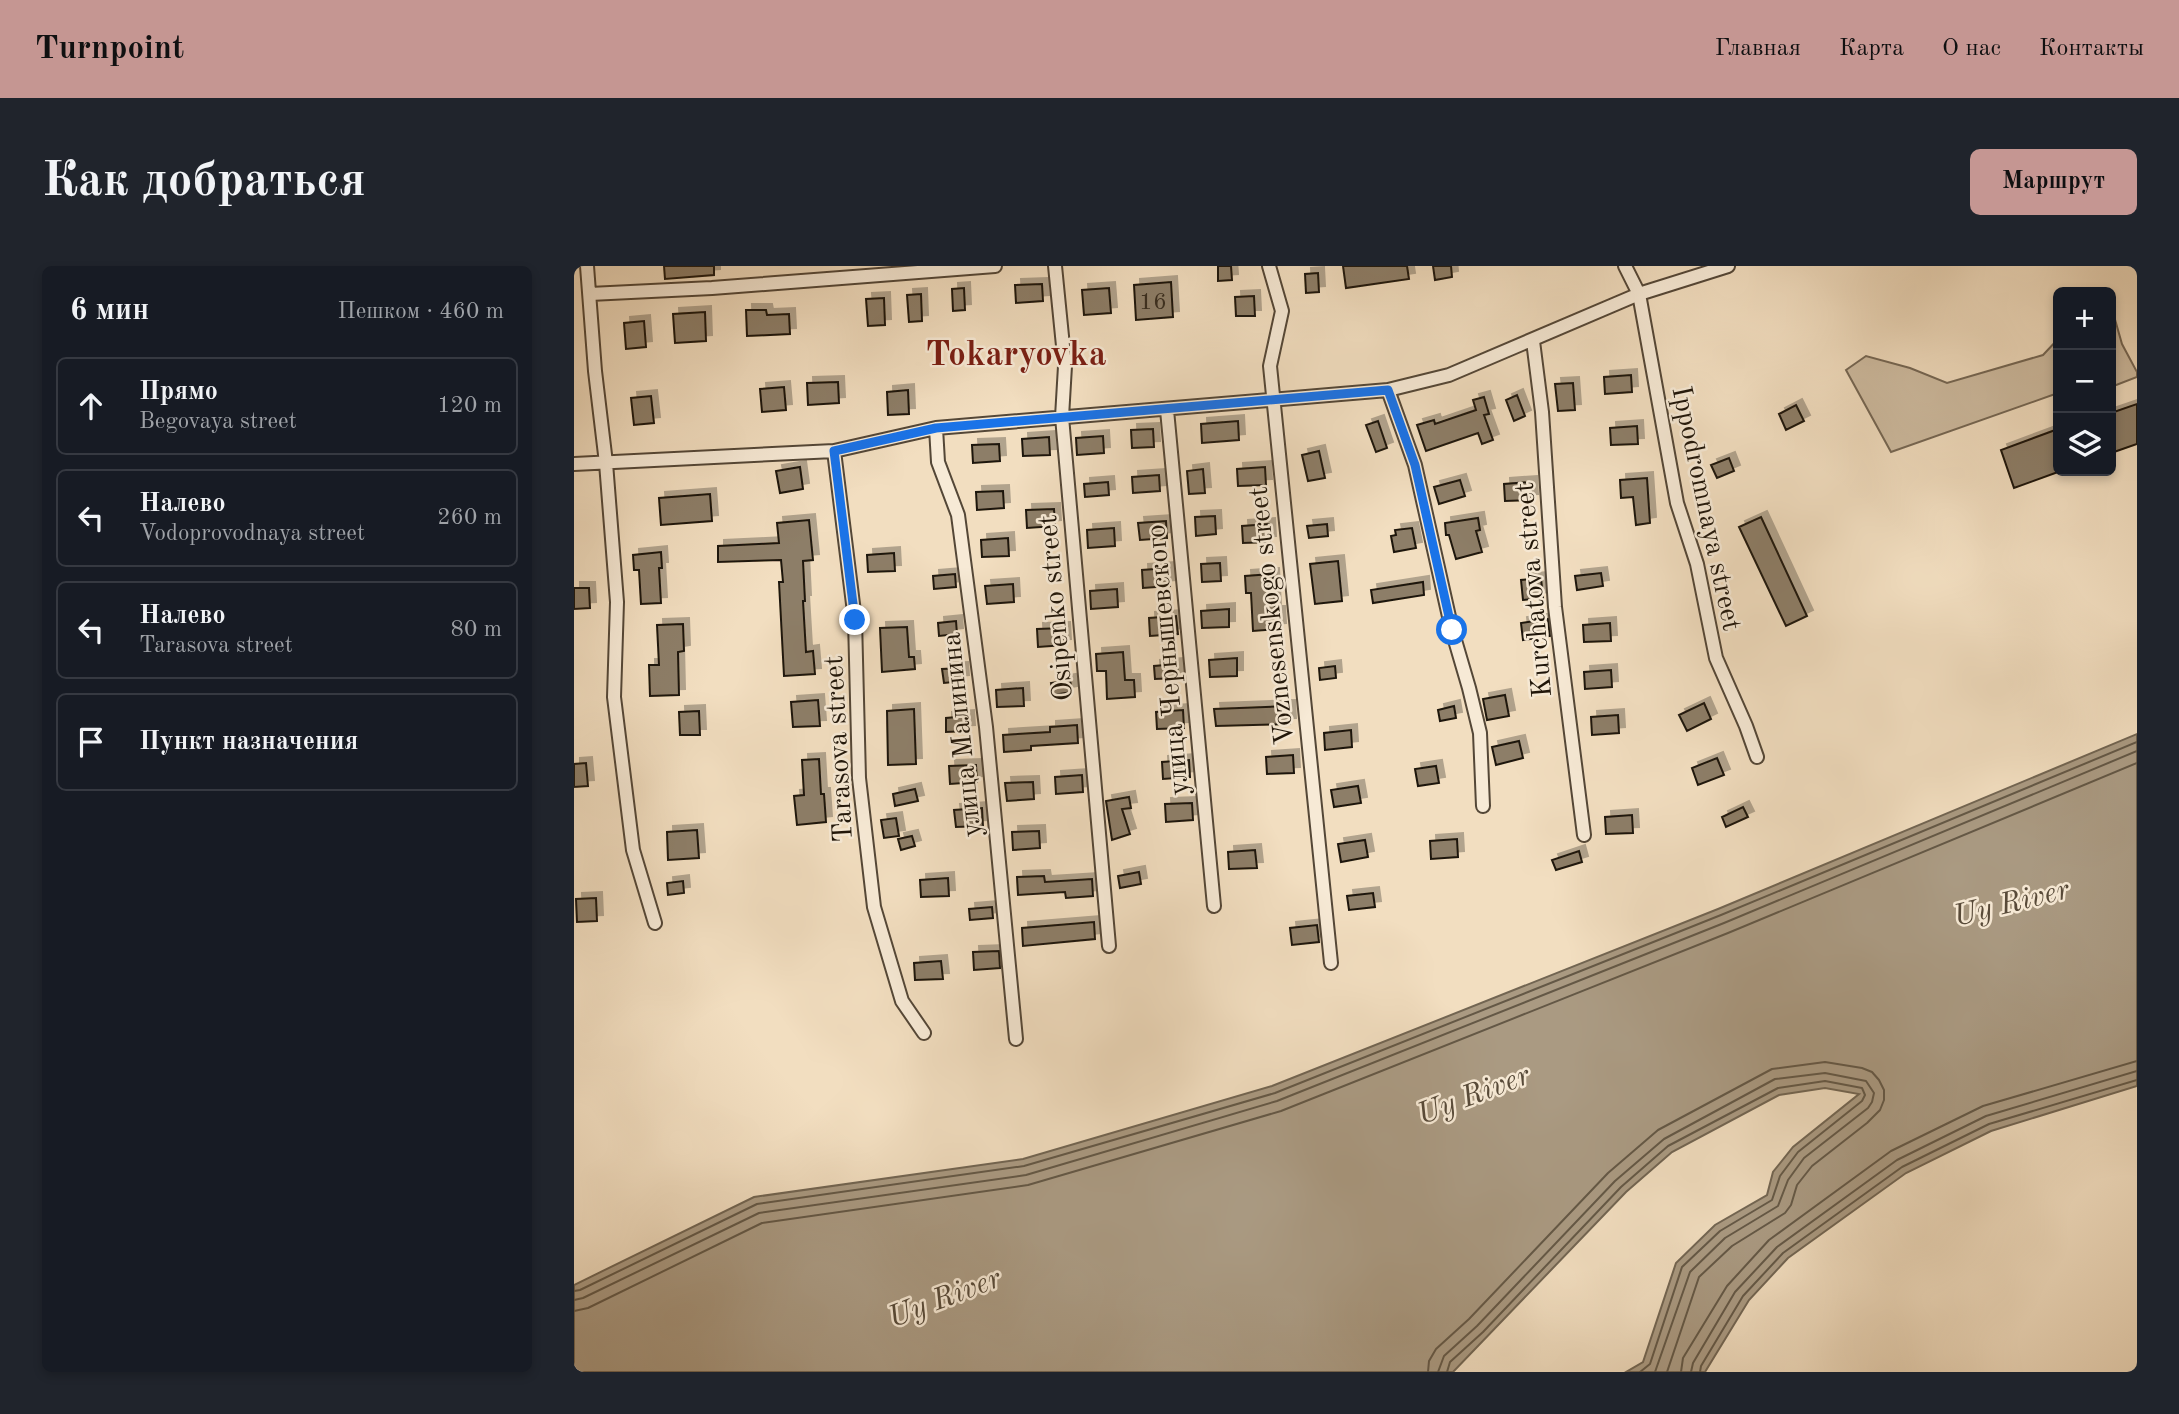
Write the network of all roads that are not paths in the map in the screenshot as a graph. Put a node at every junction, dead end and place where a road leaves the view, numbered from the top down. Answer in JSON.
{"nodes":[{"id":1,"x":587,"y":266,"type":"edge"},
{"id":2,"x":995,"y":266,"type":"edge"},
{"id":3,"x":1055,"y":266,"type":"edge"},
{"id":4,"x":1269,"y":266,"type":"edge"},
{"id":5,"x":1625,"y":266,"type":"edge"},
{"id":6,"x":1728,"y":266,"type":"edge"},
{"id":7,"x":590,"y":294,"type":"junction"},
{"id":8,"x":1639,"y":294,"type":"junction"},
{"id":9,"x":1534,"y":341,"type":"junction"},
{"id":10,"x":1388,"y":390,"type":"junction"},
{"id":11,"x":1273,"y":401,"type":"junction"},
{"id":12,"x":1167,"y":410,"type":"junction"},
{"id":13,"x":1062,"y":417,"type":"junction"},
{"id":14,"x":936,"y":428,"type":"junction"},
{"id":15,"x":834,"y":451,"type":"junction"},
{"id":16,"x":606,"y":463,"type":"junction"},
{"id":17,"x":574,"y":464,"type":"edge"},
{"id":18,"x":1757,"y":757,"type":"dead end"},
{"id":19,"x":1483,"y":806,"type":"dead end"},
{"id":20,"x":1584,"y":835,"type":"dead end"},
{"id":21,"x":1214,"y":906,"type":"dead end"},
{"id":22,"x":655,"y":923,"type":"dead end"},
{"id":23,"x":1109,"y":946,"type":"dead end"},
{"id":24,"x":1331,"y":963,"type":"dead end"},
{"id":25,"x":924,"y":1033,"type":"dead end"},
{"id":26,"x":1016,"y":1039,"type":"dead end"}],
"edges":[{"from":1,"to":7,"type":"street"},
{"from":2,"to":7,"type":"street"},
{"from":3,"to":13,"type":"street","name":"Osipenko street"},
{"from":4,"to":11,"type":"street","name":"Voznesenskogo street"},
{"from":5,"to":8,"type":"street","name":"Ippodromnaya street"},
{"from":6,"to":8,"type":"street"},
{"from":7,"to":16,"type":"street"},
{"from":8,"to":9,"type":"street"},
{"from":8,"to":18,"type":"street","name":"Ippodromnaya street"},
{"from":9,"to":10,"type":"street"},
{"from":9,"to":20,"type":"street","name":"Kurchatova street"},
{"from":10,"to":11,"type":"street"},
{"from":10,"to":19,"type":"street"},
{"from":11,"to":12,"type":"street"},
{"from":11,"to":24,"type":"street","name":"Voznesenskogo street"},
{"from":12,"to":13,"type":"street"},
{"from":12,"to":21,"type":"street","name":"улица Чернышевского"},
{"from":13,"to":14,"type":"street"},
{"from":13,"to":23,"type":"street","name":"Osipenko street"},
{"from":14,"to":15,"type":"street"},
{"from":14,"to":26,"type":"street","name":"улица Малинина"},
{"from":15,"to":16,"type":"street"},
{"from":15,"to":25,"type":"street","name":"Tarasova street"},
{"from":16,"to":17,"type":"street"},
{"from":16,"to":22,"type":"street"}]}
